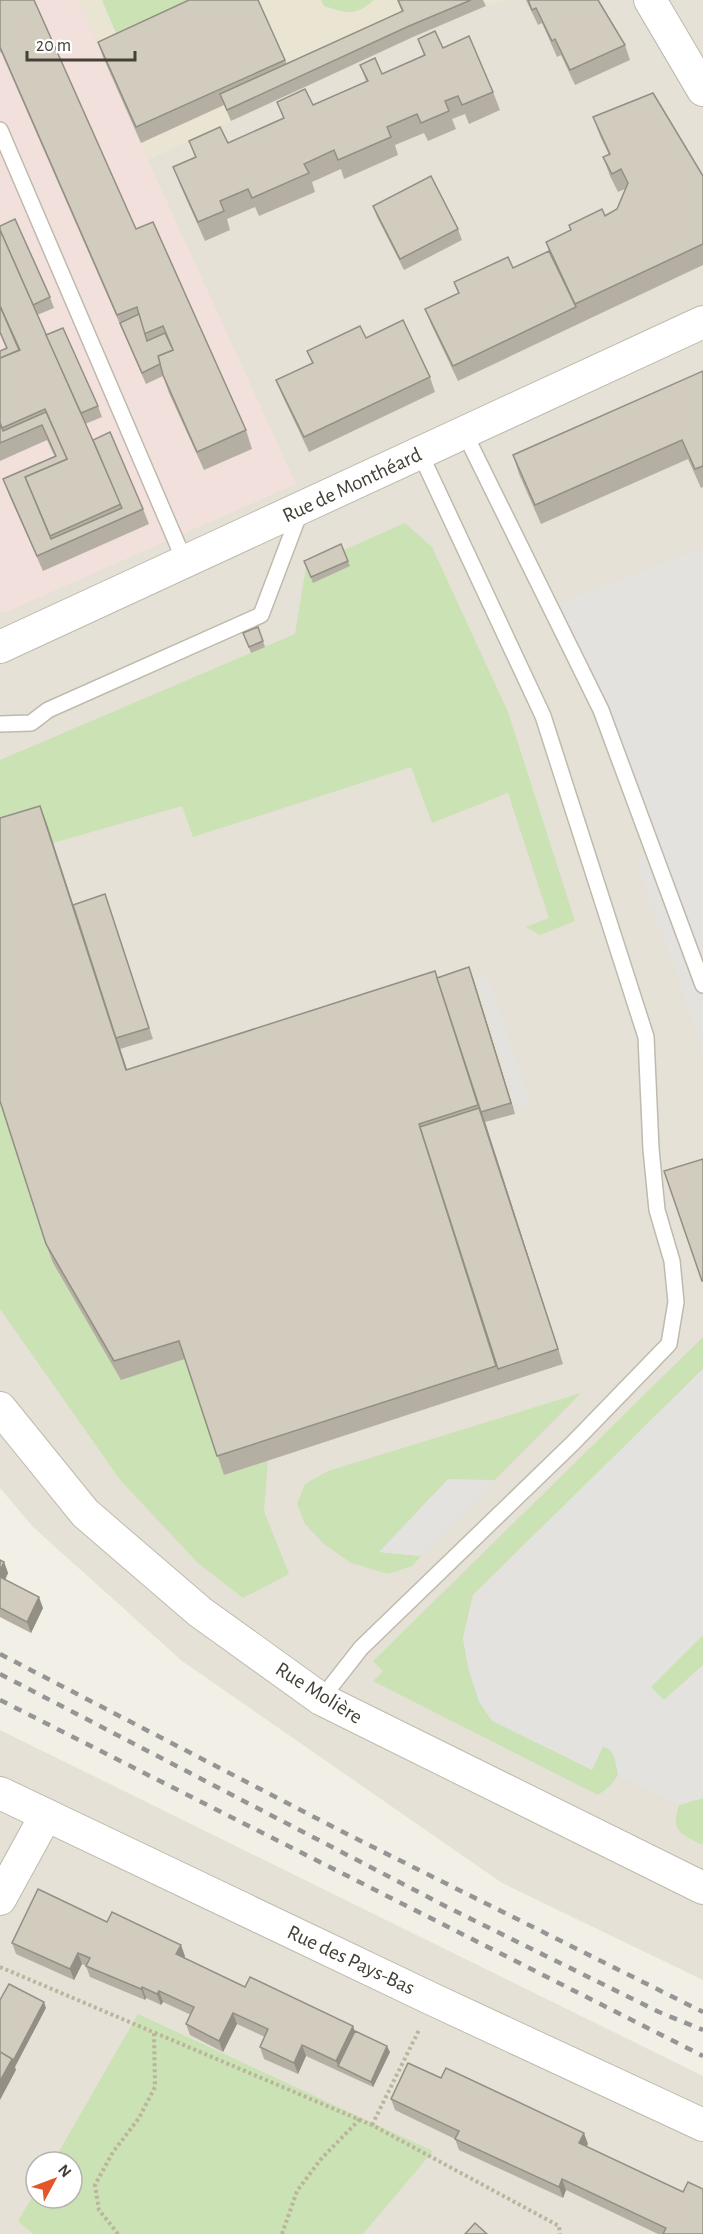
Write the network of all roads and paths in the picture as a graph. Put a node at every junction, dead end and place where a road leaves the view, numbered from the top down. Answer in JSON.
{"nodes":[{"id":1,"x":650,"y":0,"type":"edge"},
{"id":2,"x":703,"y":90,"type":"edge"},
{"id":3,"x":0,"y":130,"type":"edge"},
{"id":4,"x":703,"y":321,"type":"edge"},
{"id":5,"x":464,"y":432,"type":"junction"},
{"id":6,"x":420,"y":453,"type":"junction"},
{"id":7,"x":301,"y":508,"type":"junction"},
{"id":8,"x":185,"y":562,"type":"junction"},
{"id":9,"x":0,"y":647,"type":"edge"},
{"id":10,"x":0,"y":724,"type":"edge"},
{"id":11,"x":703,"y":985,"type":"edge"},
{"id":12,"x":0,"y":1408,"type":"edge"},
{"id":13,"x":321,"y":1699,"type":"junction"},
{"id":14,"x":0,"y":1793,"type":"edge"},
{"id":15,"x":46,"y":1815,"type":"junction"},
{"id":16,"x":703,"y":1888,"type":"edge"},
{"id":17,"x":0,"y":1899,"type":"edge"},
{"id":18,"x":0,"y":1967,"type":"edge"},
{"id":19,"x":434,"y":2000,"type":"junction"},
{"id":20,"x":154,"y":2032,"type":"junction"},
{"id":21,"x":360,"y":2119,"type":"junction"},
{"id":22,"x":372,"y":2124,"type":"junction"},
{"id":23,"x":703,"y":2125,"type":"edge"},
{"id":24,"x":118,"y":2234,"type":"edge"},
{"id":25,"x":282,"y":2234,"type":"edge"},
{"id":26,"x":560,"y":2234,"type":"edge"}],
"edges":[{"from":1,"to":2,"type":"street"},
{"from":3,"to":8,"type":"lane"},
{"from":4,"to":5,"type":"street","name":"Rue de Monthéard"},
{"from":5,"to":6,"type":"street","name":"Rue de Monthéard"},
{"from":5,"to":11,"type":"lane"},
{"from":6,"to":7,"type":"street","name":"Rue de Monthéard"},
{"from":6,"to":13,"type":"lane"},
{"from":7,"to":8,"type":"street","name":"Rue de Monthéard"},
{"from":7,"to":10,"type":"lane"},
{"from":8,"to":9,"type":"street","name":"Rue de Monthéard"},
{"from":12,"to":13,"type":"street","name":"Rue Molière"},
{"from":13,"to":16,"type":"street","name":"Rue Molière"},
{"from":14,"to":15,"type":"street","name":"Rue des Pays-Bas"},
{"from":15,"to":17,"type":"street"},
{"from":15,"to":19,"type":"street","name":"Rue des Pays-Bas"},
{"from":18,"to":20,"type":"path"},
{"from":19,"to":22,"type":"path"},
{"from":19,"to":23,"type":"street","name":"Rue des Pays-Bas"},
{"from":20,"to":21,"type":"path"},
{"from":20,"to":24,"type":"path"},
{"from":21,"to":22,"type":"path"},
{"from":21,"to":25,"type":"path"},
{"from":22,"to":26,"type":"path"}]}
